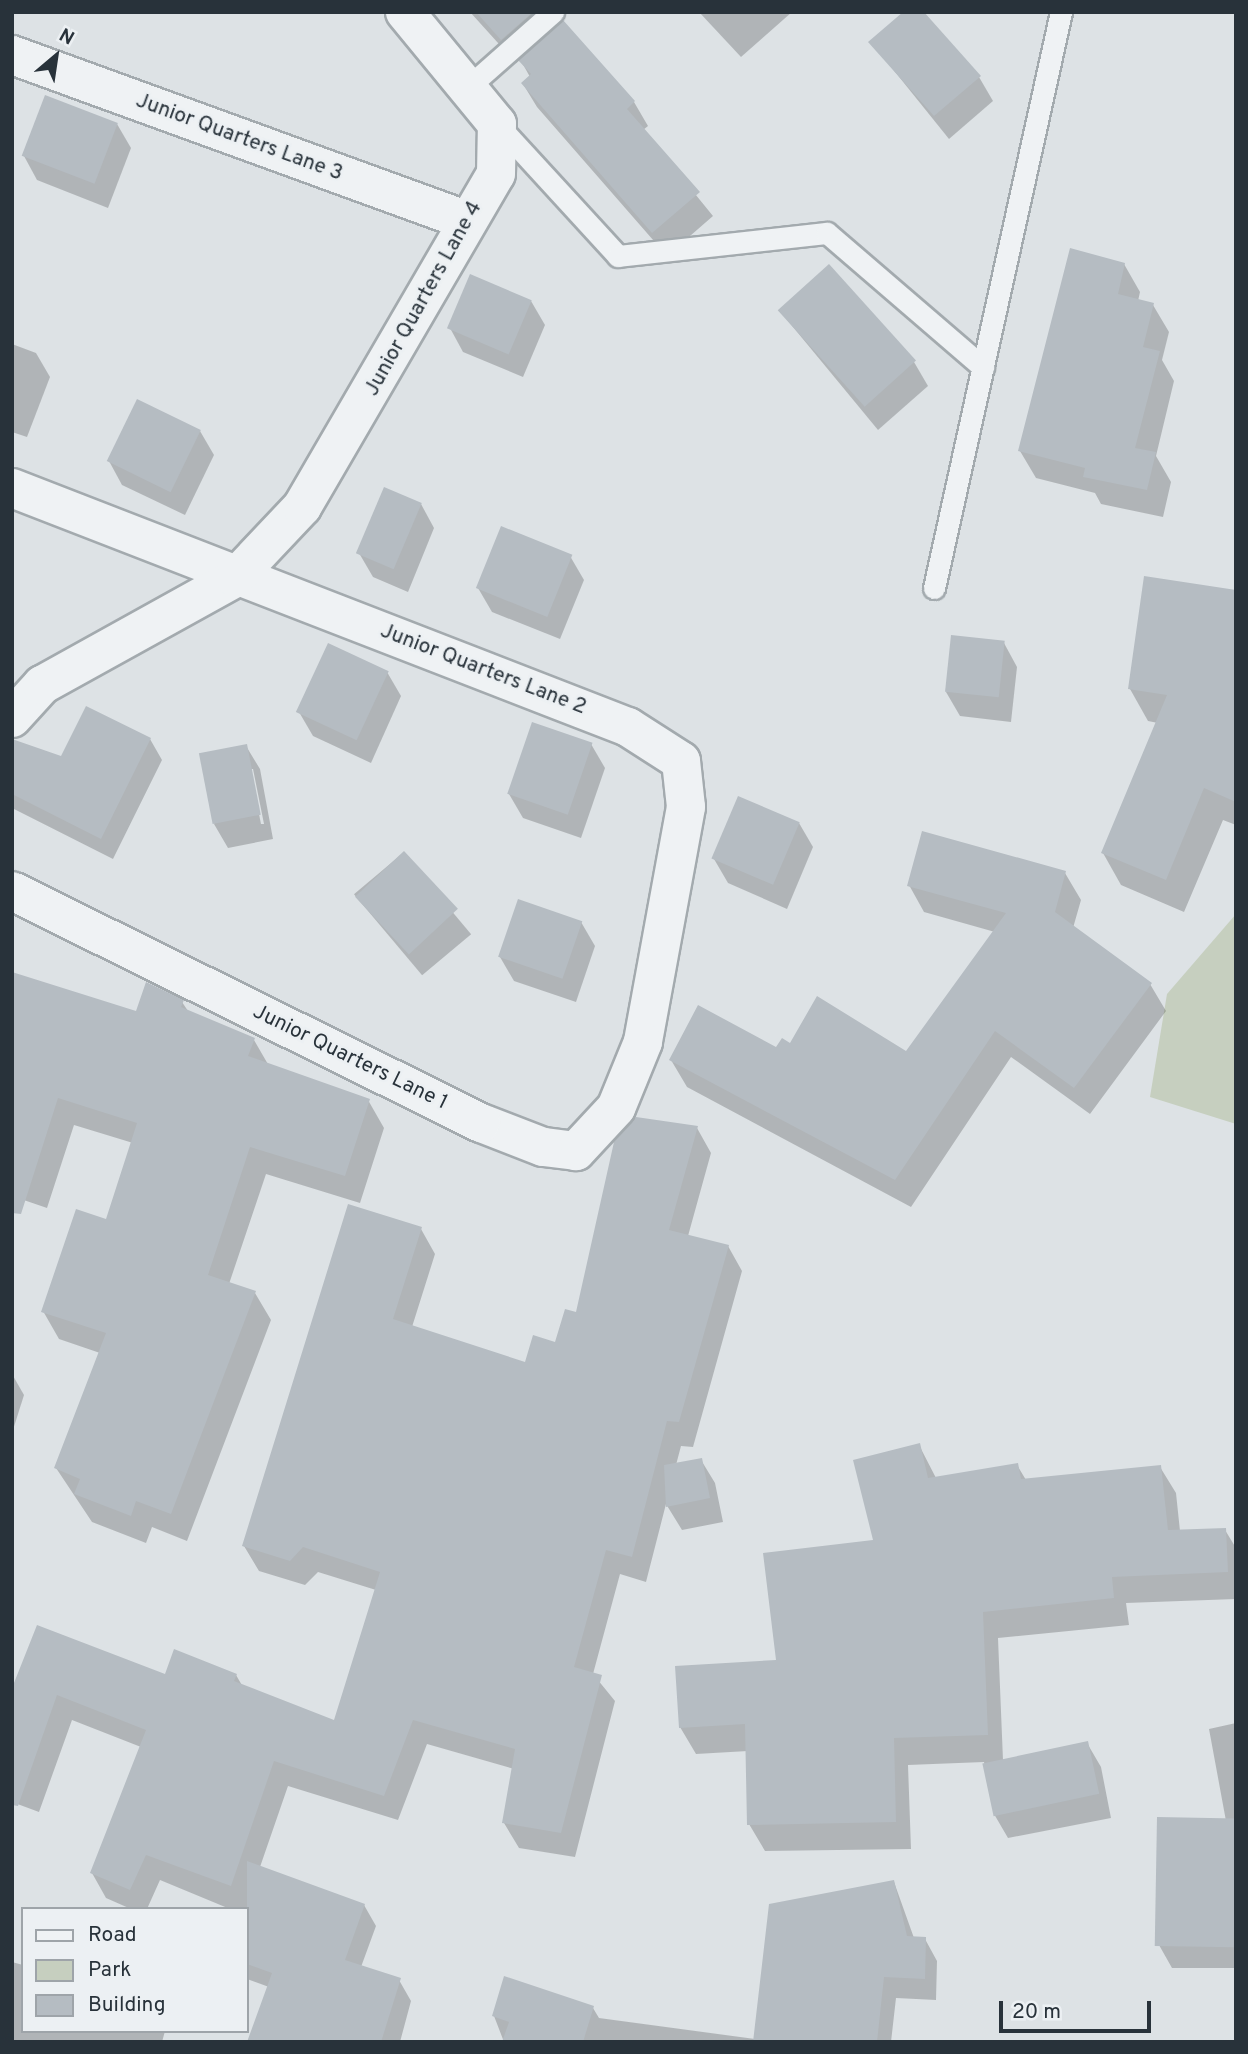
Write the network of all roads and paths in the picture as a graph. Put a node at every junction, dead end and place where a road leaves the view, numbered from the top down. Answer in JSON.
{"nodes":[{"id":1,"x":405,"y":12,"type":"edge"},
{"id":2,"x":553,"y":12,"type":"edge"},
{"id":3,"x":1061,"y":12,"type":"edge"},
{"id":4,"x":12,"y":55,"type":"edge"},
{"id":5,"x":467,"y":88,"type":"junction"},
{"id":6,"x":497,"y":124,"type":"junction"},
{"id":7,"x":466,"y":220,"type":"junction"},
{"id":8,"x":983,"y":367,"type":"junction"},
{"id":9,"x":12,"y":488,"type":"edge"},
{"id":10,"x":235,"y":578,"type":"junction"},
{"id":11,"x":934,"y":588,"type":"dead end"},
{"id":12,"x":12,"y":718,"type":"edge"},
{"id":13,"x":12,"y":891,"type":"edge"},
{"id":14,"x":643,"y":1042,"type":"joint"}],
"edges":[{"from":1,"to":5,"type":"street"},
{"from":2,"to":5,"type":"lane"},
{"from":3,"to":8,"type":"lane"},
{"from":4,"to":7,"type":"street","name":"Junior Quarters Lane 3"},
{"from":5,"to":6,"type":"street"},
{"from":6,"to":7,"type":"street","name":"Junior Quarters Lane 4"},
{"from":6,"to":8,"type":"lane"},
{"from":7,"to":10,"type":"street","name":"Junior Quarters Lane 4"},
{"from":8,"to":11,"type":"lane"},
{"from":9,"to":10,"type":"street","name":"Junior Quarters Lane 2"},
{"from":10,"to":12,"type":"street","name":"Junior Quarters Lane 4"},
{"from":10,"to":14,"type":"street","name":"Junior Quarters Lane 2"},
{"from":13,"to":14,"type":"street","name":"Junior Quarters Lane 1"}]}
